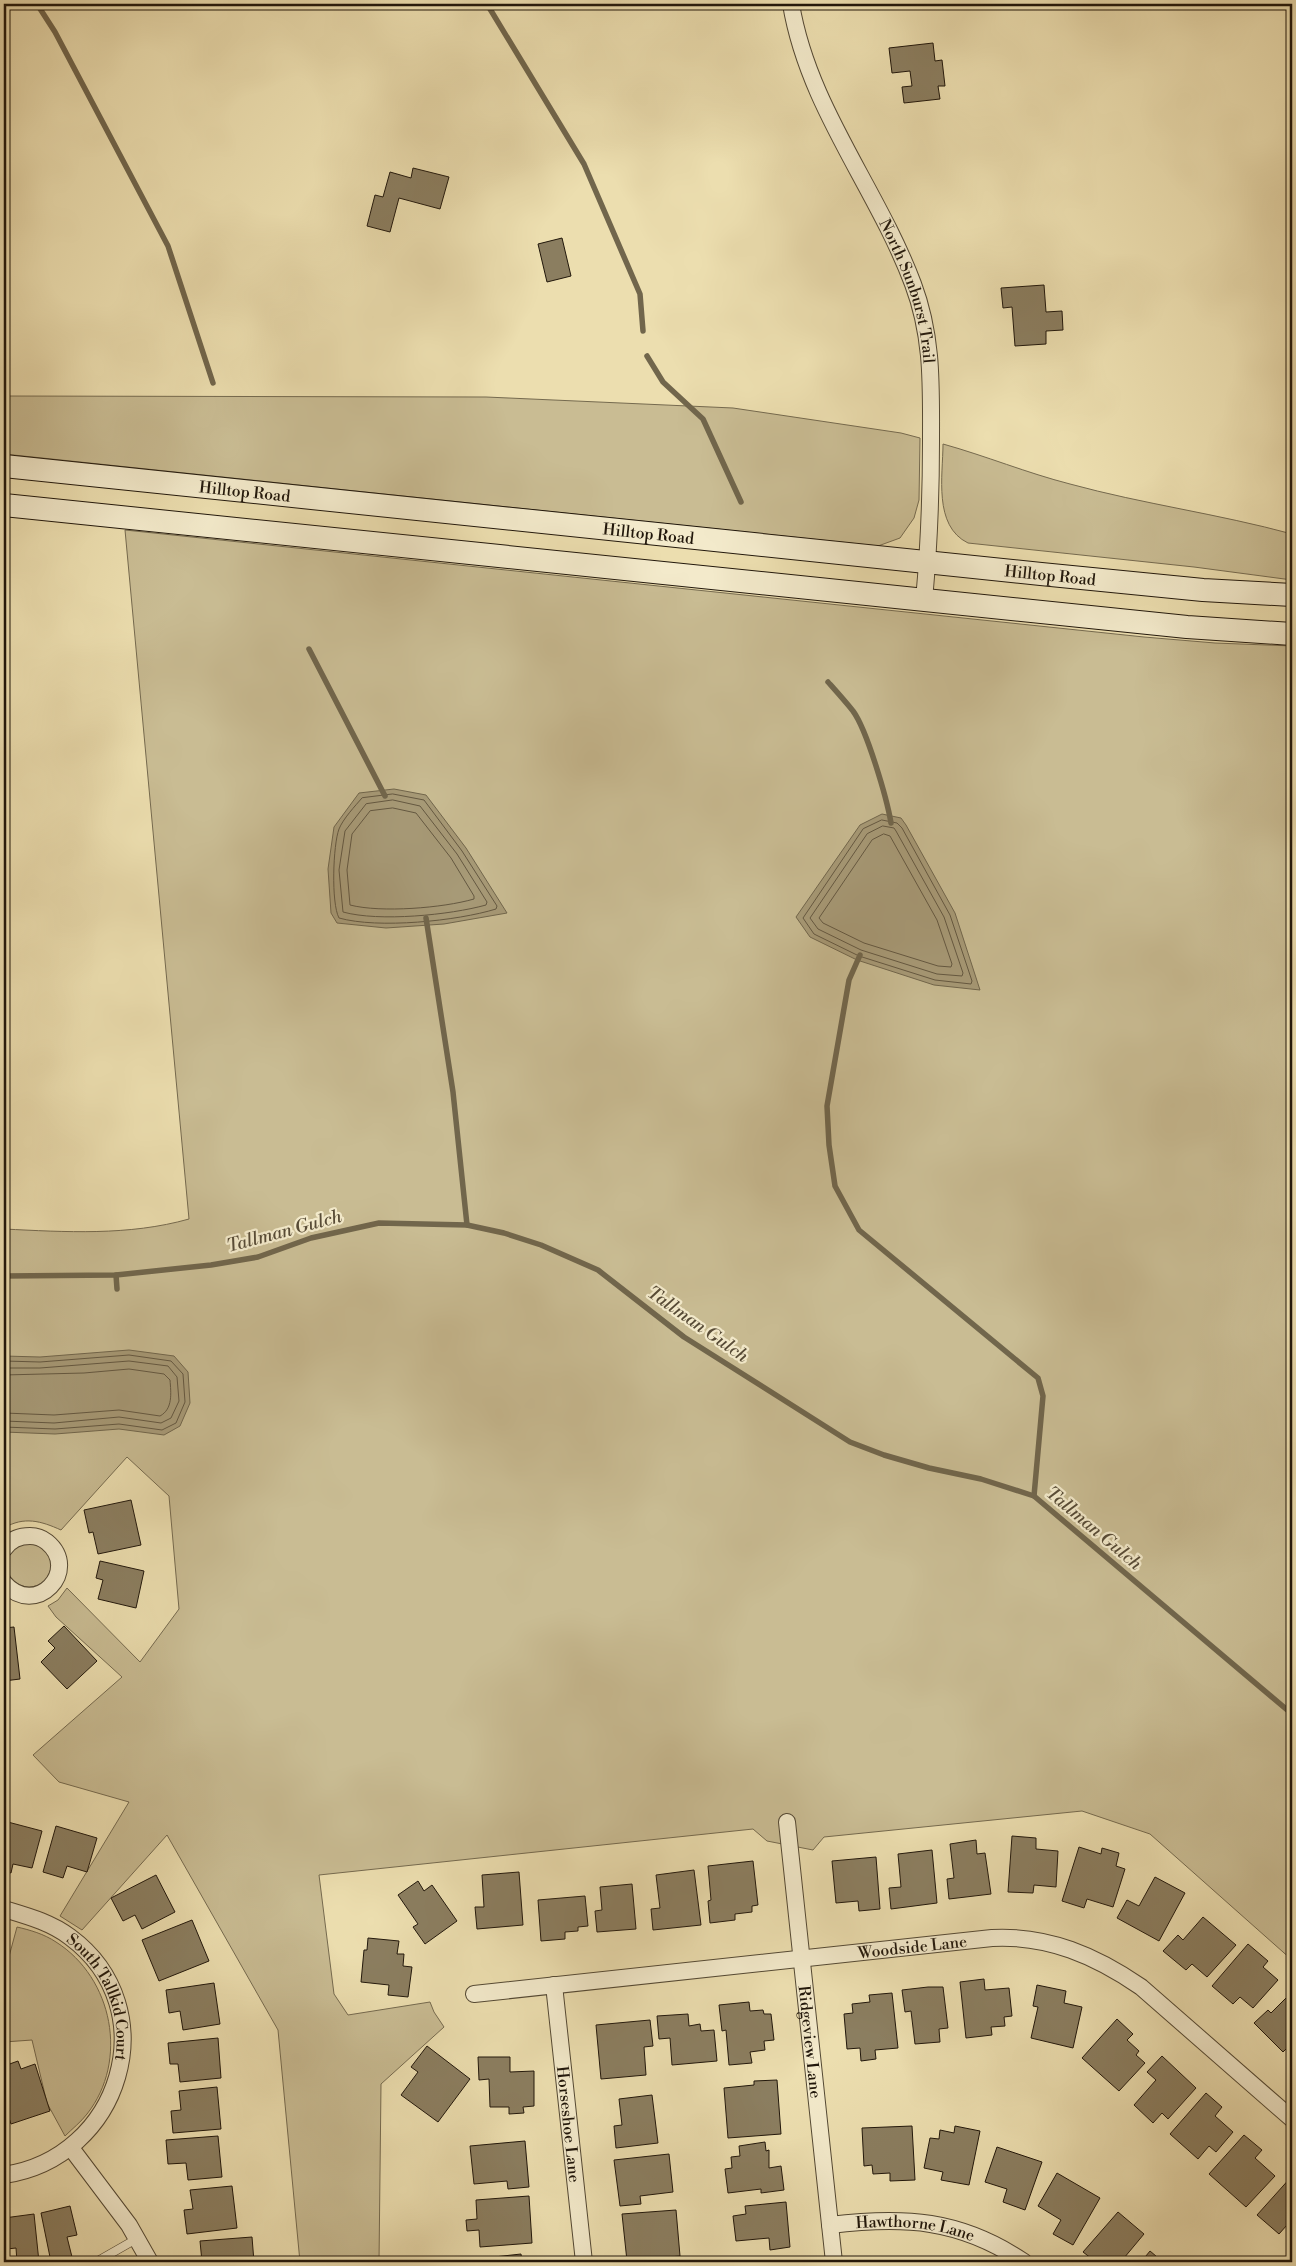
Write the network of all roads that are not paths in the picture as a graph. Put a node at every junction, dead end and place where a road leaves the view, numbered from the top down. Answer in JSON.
{"nodes":[{"id":1,"x":791,"y":4,"type":"edge"},
{"id":2,"x":4,"y":466,"type":"edge"},
{"id":3,"x":4,"y":505,"type":"edge"},
{"id":4,"x":928,"y":562,"type":"junction"},
{"id":5,"x":1292,"y":595,"type":"edge"},
{"id":6,"x":924,"y":600,"type":"junction"},
{"id":7,"x":1292,"y":634,"type":"edge"},
{"id":8,"x":4,"y":1549,"type":"edge"},
{"id":9,"x":4,"y":1583,"type":"edge"},
{"id":10,"x":788,"y":1822,"type":"dead end"},
{"id":11,"x":4,"y":1910,"type":"edge"},
{"id":12,"x":802,"y":1959,"type":"junction"},
{"id":13,"x":554,"y":1985,"type":"junction"},
{"id":14,"x":474,"y":1994,"type":"dead end"},
{"id":15,"x":1292,"y":2119,"type":"edge"},
{"id":16,"x":71,"y":2148,"type":"junction"},
{"id":17,"x":4,"y":2175,"type":"edge"},
{"id":18,"x":830,"y":2225,"type":"junction"},
{"id":19,"x":138,"y":2238,"type":"junction"},
{"id":20,"x":96,"y":2262,"type":"edge"},
{"id":21,"x":150,"y":2262,"type":"edge"},
{"id":22,"x":584,"y":2262,"type":"edge"},
{"id":23,"x":834,"y":2262,"type":"edge"},
{"id":24,"x":1024,"y":2262,"type":"edge"}],
"edges":[{"from":1,"to":4,"type":"street","name":"North Sunburst Trail"},
{"from":2,"to":4,"type":"main road","name":"Hilltop Road"},
{"from":3,"to":6,"type":"main road"},
{"from":4,"to":5,"type":"main road","name":"Hilltop Road"},
{"from":4,"to":6,"type":"street","name":"North Sunburst Trail"},
{"from":6,"to":7,"type":"main road"},
{"from":8,"to":9,"type":"street"},
{"from":10,"to":12,"type":"street","name":"Ridgeview Lane"},
{"from":11,"to":16,"type":"street","name":"South Tallkid Court"},
{"from":12,"to":13,"type":"street","name":"Woodside Lane"},
{"from":12,"to":15,"type":"street","name":"Woodside Lane"},
{"from":12,"to":18,"type":"street","name":"Ridgeview Lane"},
{"from":13,"to":14,"type":"street","name":"Woodside Lane"},
{"from":13,"to":22,"type":"street","name":"Horseshoe Lane"},
{"from":16,"to":17,"type":"street"},
{"from":16,"to":19,"type":"street"},
{"from":18,"to":23,"type":"street","name":"Ridgeview Lane"},
{"from":18,"to":24,"type":"street","name":"Hawthorne Lane"},
{"from":19,"to":20,"type":"lane"},
{"from":19,"to":21,"type":"street"}]}
